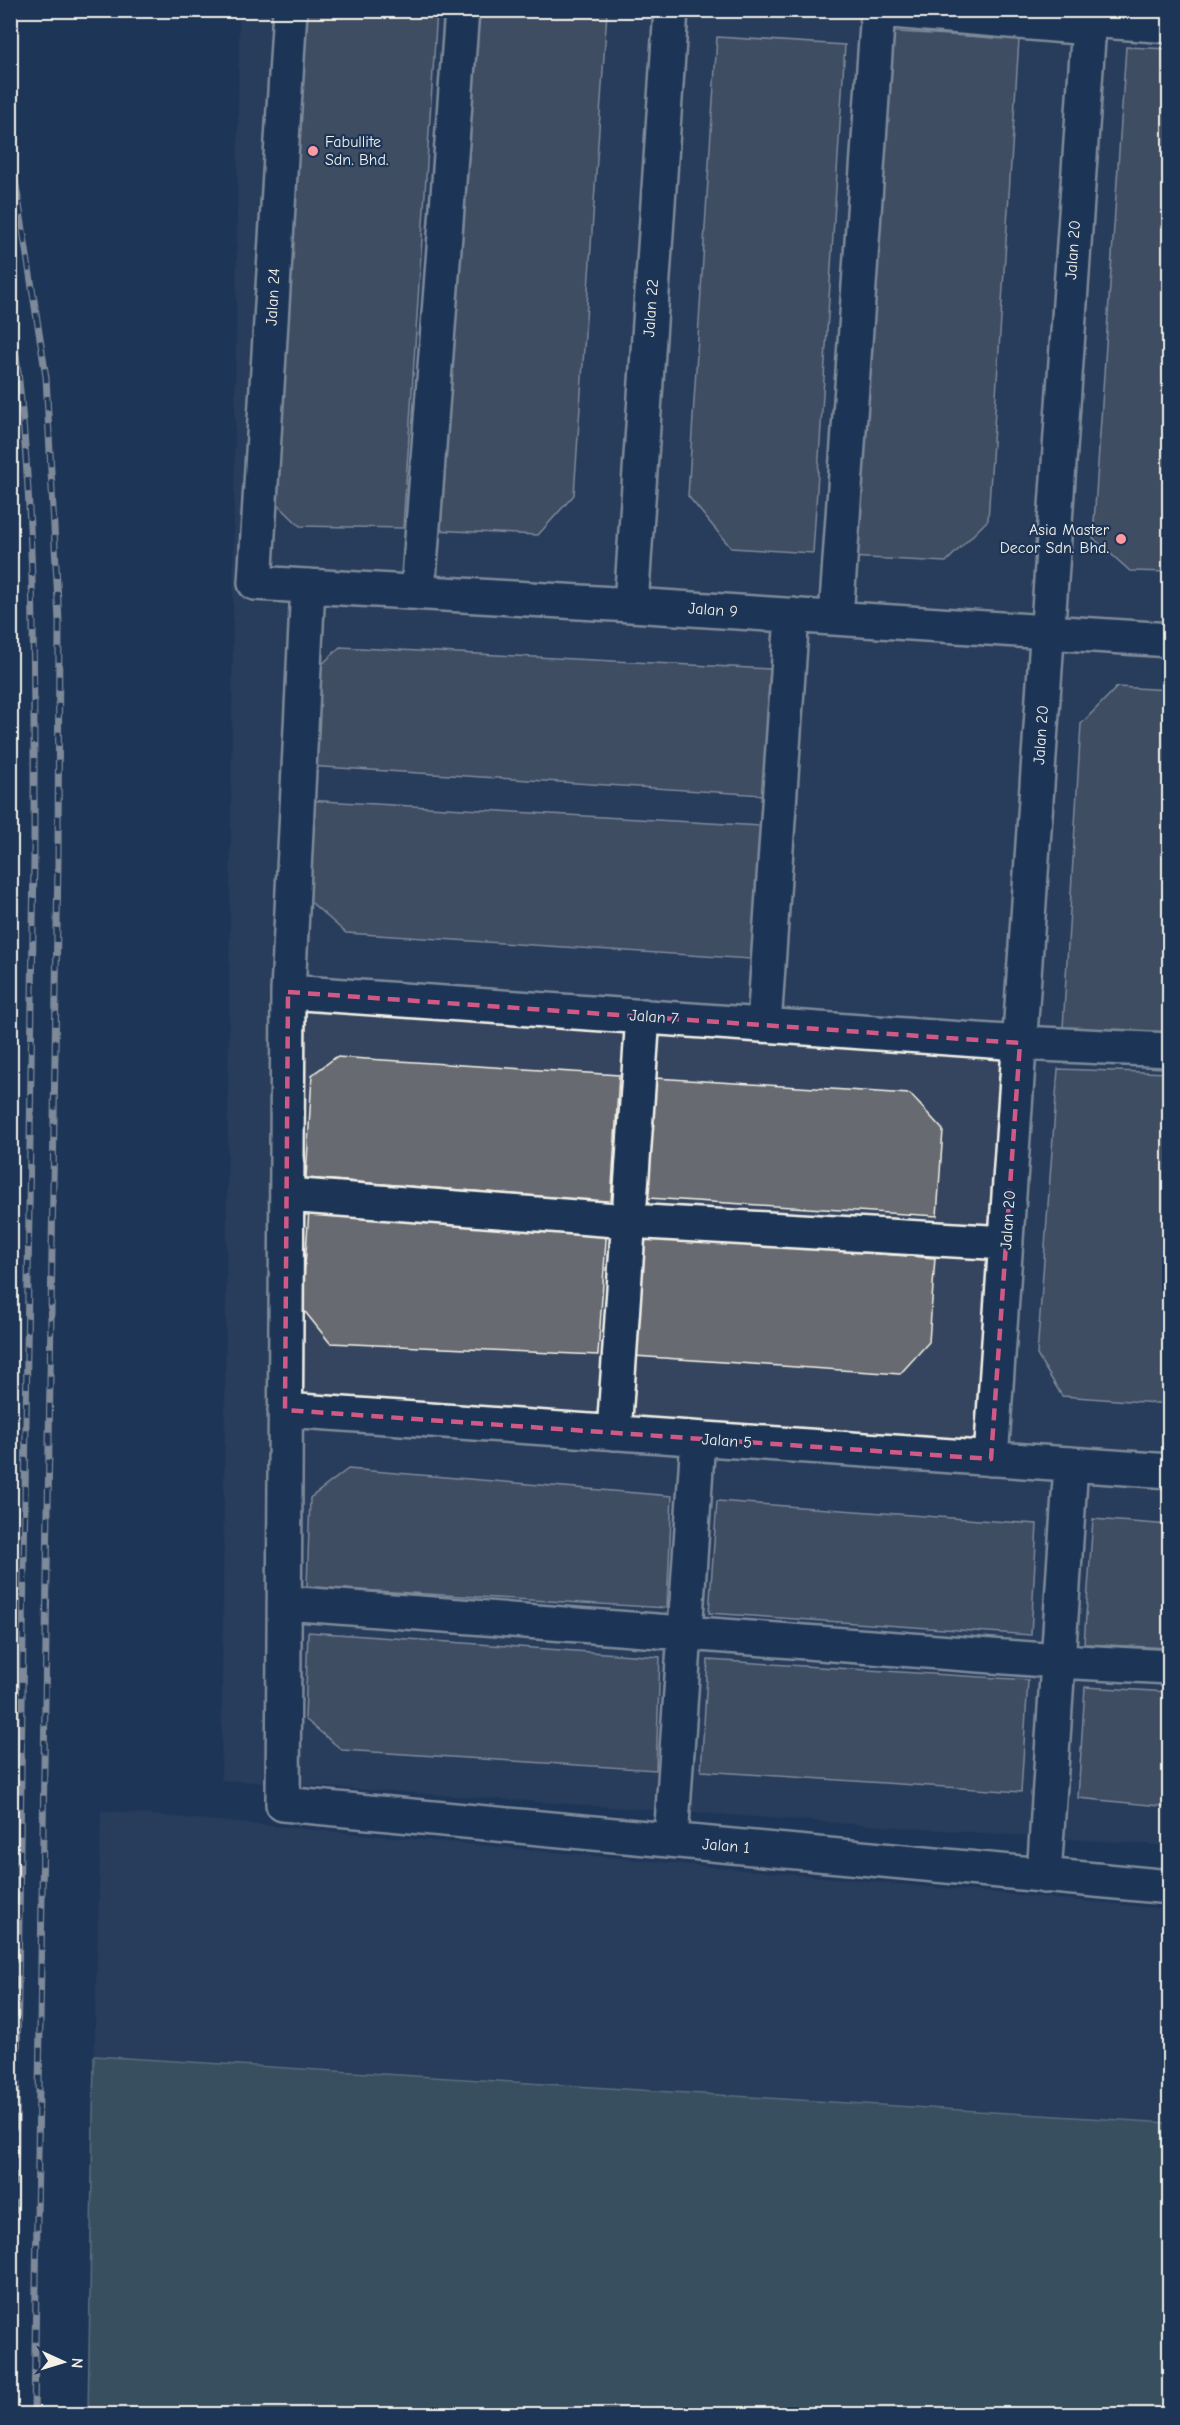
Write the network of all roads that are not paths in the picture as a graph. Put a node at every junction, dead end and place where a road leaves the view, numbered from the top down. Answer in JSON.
{"nodes":[{"id":1,"x":290,"y":10,"type":"edge"},
{"id":2,"x":462,"y":10,"type":"edge"},
{"id":3,"x":671,"y":10,"type":"edge"},
{"id":4,"x":879,"y":10,"type":"edge"},
{"id":5,"x":1089,"y":19,"type":"edge"},
{"id":6,"x":1170,"y":26,"type":"edge"},
{"id":7,"x":255,"y":583,"type":"joint"},
{"id":8,"x":308,"y":586,"type":"junction"},
{"id":9,"x":418,"y":592,"type":"junction"},
{"id":10,"x":632,"y":604,"type":"junction"},
{"id":11,"x":792,"y":615,"type":"junction"},
{"id":12,"x":836,"y":618,"type":"junction"},
{"id":13,"x":1047,"y":632,"type":"junction"},
{"id":14,"x":1170,"y":640,"type":"edge"},
{"id":15,"x":288,"y":992,"type":"junction"},
{"id":16,"x":643,"y":1016,"type":"junction"},
{"id":17,"x":764,"y":1025,"type":"junction"},
{"id":18,"x":1020,"y":1042,"type":"junction"},
{"id":19,"x":1170,"y":1050,"type":"edge"},
{"id":20,"x":287,"y":1195,"type":"junction"},
{"id":21,"x":629,"y":1221,"type":"junction"},
{"id":22,"x":1006,"y":1243,"type":"junction"},
{"id":23,"x":285,"y":1410,"type":"junction"},
{"id":24,"x":614,"y":1433,"type":"junction"},
{"id":25,"x":698,"y":1439,"type":"junction"},
{"id":26,"x":992,"y":1459,"type":"junction"},
{"id":27,"x":1071,"y":1464,"type":"junction"},
{"id":28,"x":1170,"y":1471,"type":"edge"},
{"id":29,"x":285,"y":1603,"type":"junction"},
{"id":30,"x":685,"y":1634,"type":"junction"},
{"id":31,"x":1058,"y":1661,"type":"junction"},
{"id":32,"x":1170,"y":1667,"type":"edge"},
{"id":33,"x":671,"y":1840,"type":"junction"},
{"id":34,"x":1044,"y":1876,"type":"junction"},
{"id":35,"x":1170,"y":1887,"type":"edge"}],
"edges":[{"from":1,"to":7,"type":"street","name":"Jalan 24"},
{"from":2,"to":9,"type":"street"},
{"from":3,"to":10,"type":"street","name":"Jalan 22"},
{"from":4,"to":5,"type":"street"},
{"from":4,"to":12,"type":"street"},
{"from":5,"to":6,"type":"street"},
{"from":5,"to":13,"type":"street","name":"Jalan 20"},
{"from":7,"to":8,"type":"street","name":"Jalan 9"},
{"from":8,"to":9,"type":"street","name":"Jalan 9"},
{"from":8,"to":15,"type":"street"},
{"from":9,"to":10,"type":"street","name":"Jalan 9"},
{"from":10,"to":11,"type":"street","name":"Jalan 9"},
{"from":11,"to":12,"type":"street","name":"Jalan 9"},
{"from":11,"to":17,"type":"street"},
{"from":12,"to":13,"type":"street","name":"Jalan 9"},
{"from":13,"to":14,"type":"street","name":"Jalan 9"},
{"from":13,"to":18,"type":"street","name":"Jalan 20"},
{"from":15,"to":16,"type":"street","name":"Jalan 7"},
{"from":15,"to":20,"type":"street"},
{"from":16,"to":17,"type":"street","name":"Jalan 7"},
{"from":16,"to":21,"type":"street"},
{"from":17,"to":18,"type":"street","name":"Jalan 7"},
{"from":18,"to":19,"type":"street","name":"Jalan 7"},
{"from":18,"to":22,"type":"street","name":"Jalan 20"},
{"from":20,"to":21,"type":"street"},
{"from":20,"to":23,"type":"street"},
{"from":21,"to":22,"type":"street"},
{"from":21,"to":24,"type":"street"},
{"from":22,"to":26,"type":"street","name":"Jalan 20"},
{"from":23,"to":24,"type":"street","name":"Jalan 5"},
{"from":23,"to":29,"type":"street"},
{"from":24,"to":25,"type":"street","name":"Jalan 5"},
{"from":25,"to":26,"type":"street","name":"Jalan 5"},
{"from":25,"to":30,"type":"street"},
{"from":26,"to":27,"type":"street","name":"Jalan 5"},
{"from":27,"to":28,"type":"street","name":"Jalan 5"},
{"from":27,"to":31,"type":"street"},
{"from":29,"to":30,"type":"street"},
{"from":29,"to":33,"type":"street","name":"Jalan 1"},
{"from":30,"to":31,"type":"street"},
{"from":30,"to":33,"type":"street"},
{"from":31,"to":32,"type":"street"},
{"from":31,"to":34,"type":"street"},
{"from":33,"to":34,"type":"street","name":"Jalan 1"},
{"from":34,"to":35,"type":"street","name":"Jalan 1"}]}
